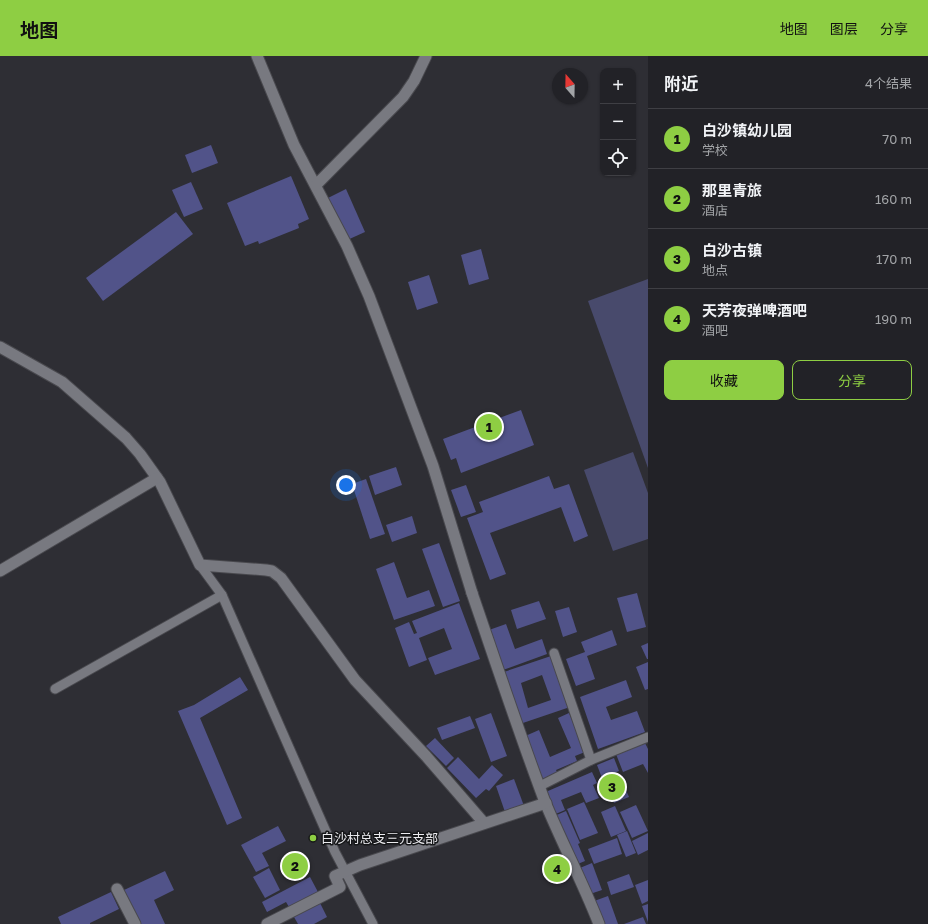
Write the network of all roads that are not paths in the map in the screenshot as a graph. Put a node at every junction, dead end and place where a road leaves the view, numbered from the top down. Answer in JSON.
{"nodes":[{"id":1,"x":257,"y":56,"type":"edge"},
{"id":2,"x":426,"y":56,"type":"edge"},
{"id":3,"x":316,"y":185,"type":"junction"},
{"id":4,"x":0,"y":346,"type":"edge"},
{"id":5,"x":157,"y":478,"type":"junction"},
{"id":6,"x":200,"y":565,"type":"junction"},
{"id":7,"x":0,"y":571,"type":"edge"},
{"id":8,"x":222,"y":595,"type":"junction"},
{"id":9,"x":554,"y":653,"type":"dead end"},
{"id":10,"x":55,"y":689,"type":"dead end"},
{"id":11,"x":648,"y":736,"type":"edge"},
{"id":12,"x":591,"y":760,"type":"junction"},
{"id":13,"x":540,"y":786,"type":"junction"},
{"id":14,"x":546,"y":803,"type":"junction"},
{"id":15,"x":484,"y":824,"type":"junction"},
{"id":16,"x":344,"y":872,"type":"junction"},
{"id":17,"x":117,"y":889,"type":"dead end"},
{"id":18,"x":135,"y":924,"type":"edge"},
{"id":19,"x":267,"y":924,"type":"edge"},
{"id":20,"x":373,"y":924,"type":"edge"},
{"id":21,"x":599,"y":924,"type":"edge"}],
"edges":[{"from":1,"to":3,"type":"street"},
{"from":2,"to":3,"type":"street"},
{"from":3,"to":13,"type":"street"},
{"from":4,"to":5,"type":"street"},
{"from":5,"to":6,"type":"street"},
{"from":5,"to":7,"type":"street"},
{"from":6,"to":8,"type":"lane"},
{"from":6,"to":15,"type":"street"},
{"from":8,"to":10,"type":"lane"},
{"from":8,"to":16,"type":"lane"},
{"from":9,"to":12,"type":"lane"},
{"from":11,"to":12,"type":"lane"},
{"from":12,"to":13,"type":"lane"},
{"from":13,"to":14,"type":"street"},
{"from":14,"to":15,"type":"street"},
{"from":14,"to":21,"type":"street"},
{"from":15,"to":16,"type":"street"},
{"from":16,"to":19,"type":"street"},
{"from":16,"to":20,"type":"lane"},
{"from":17,"to":18,"type":"street"}]}
